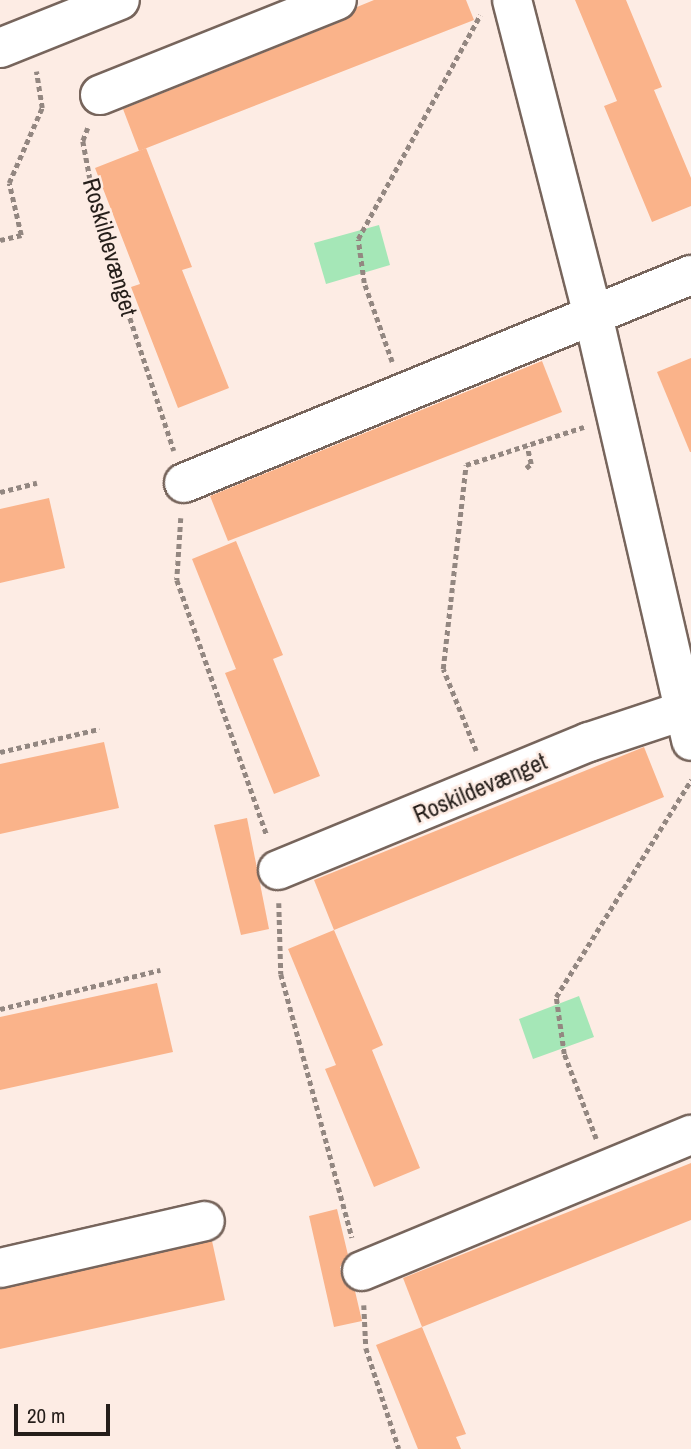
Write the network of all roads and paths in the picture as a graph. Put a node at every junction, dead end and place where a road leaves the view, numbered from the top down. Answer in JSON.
{"nodes":[{"id":1,"x":120,"y":0,"type":"edge"},
{"id":2,"x":337,"y":0,"type":"edge"},
{"id":3,"x":497,"y":6,"type":"edge"},
{"id":4,"x":13,"y":42,"type":"edge"},
{"id":5,"x":100,"y":95,"type":"joint"},
{"id":6,"x":0,"y":240,"type":"edge"},
{"id":7,"x":691,"y":275,"type":"edge"},
{"id":8,"x":593,"y":315,"type":"junction"},
{"id":9,"x":403,"y":393,"type":"junction"},
{"id":10,"x":616,"y":416,"type":"junction"},
{"id":11,"x":527,"y":446,"type":"junction"},
{"id":12,"x":526,"y":468,"type":"dead end"},
{"id":13,"x":184,"y":482,"type":"junction"},
{"id":14,"x":37,"y":483,"type":"dead end"},
{"id":15,"x":0,"y":492,"type":"edge"},
{"id":16,"x":688,"y":720,"type":"edge"},
{"id":17,"x":99,"y":729,"type":"dead end"},
{"id":18,"x":0,"y":752,"type":"edge"},
{"id":19,"x":691,"y":779,"type":"edge"},
{"id":20,"x":489,"y":785,"type":"junction"},
{"id":21,"x":278,"y":870,"type":"junction"},
{"id":22,"x":160,"y":970,"type":"dead end"},
{"id":23,"x":0,"y":1009,"type":"edge"},
{"id":24,"x":691,"y":1135,"type":"edge"},
{"id":25,"x":607,"y":1169,"type":"junction"},
{"id":26,"x":205,"y":1221,"type":"dead end"},
{"id":27,"x":0,"y":1268,"type":"edge"},
{"id":28,"x":362,"y":1271,"type":"junction"},
{"id":29,"x":399,"y":1449,"type":"edge"}],
"edges":[{"from":1,"to":4,"type":"street"},
{"from":2,"to":5,"type":"street"},
{"from":3,"to":8,"type":"street","name":"Roskildevænget"},
{"from":3,"to":9,"type":"path"},
{"from":4,"to":6,"type":"path"},
{"from":5,"to":13,"type":"path","name":"Roskildevænget"},
{"from":7,"to":8,"type":"street"},
{"from":8,"to":9,"type":"street"},
{"from":8,"to":10,"type":"street","name":"Roskildevænget"},
{"from":9,"to":13,"type":"street"},
{"from":10,"to":11,"type":"path"},
{"from":10,"to":16,"type":"street","name":"Roskildevænget"},
{"from":11,"to":12,"type":"path"},
{"from":11,"to":20,"type":"path"},
{"from":13,"to":21,"type":"path","name":"Roskildevænget"},
{"from":14,"to":15,"type":"path"},
{"from":16,"to":20,"type":"street","name":"Roskildevænget"},
{"from":17,"to":18,"type":"path"},
{"from":19,"to":25,"type":"path"},
{"from":20,"to":21,"type":"street","name":"Roskildevænget"},
{"from":21,"to":28,"type":"path","name":"Roskildevænget"},
{"from":22,"to":23,"type":"path"},
{"from":24,"to":25,"type":"street"},
{"from":25,"to":28,"type":"street"},
{"from":26,"to":27,"type":"street"},
{"from":28,"to":29,"type":"path","name":"Roskildevænget"}]}
